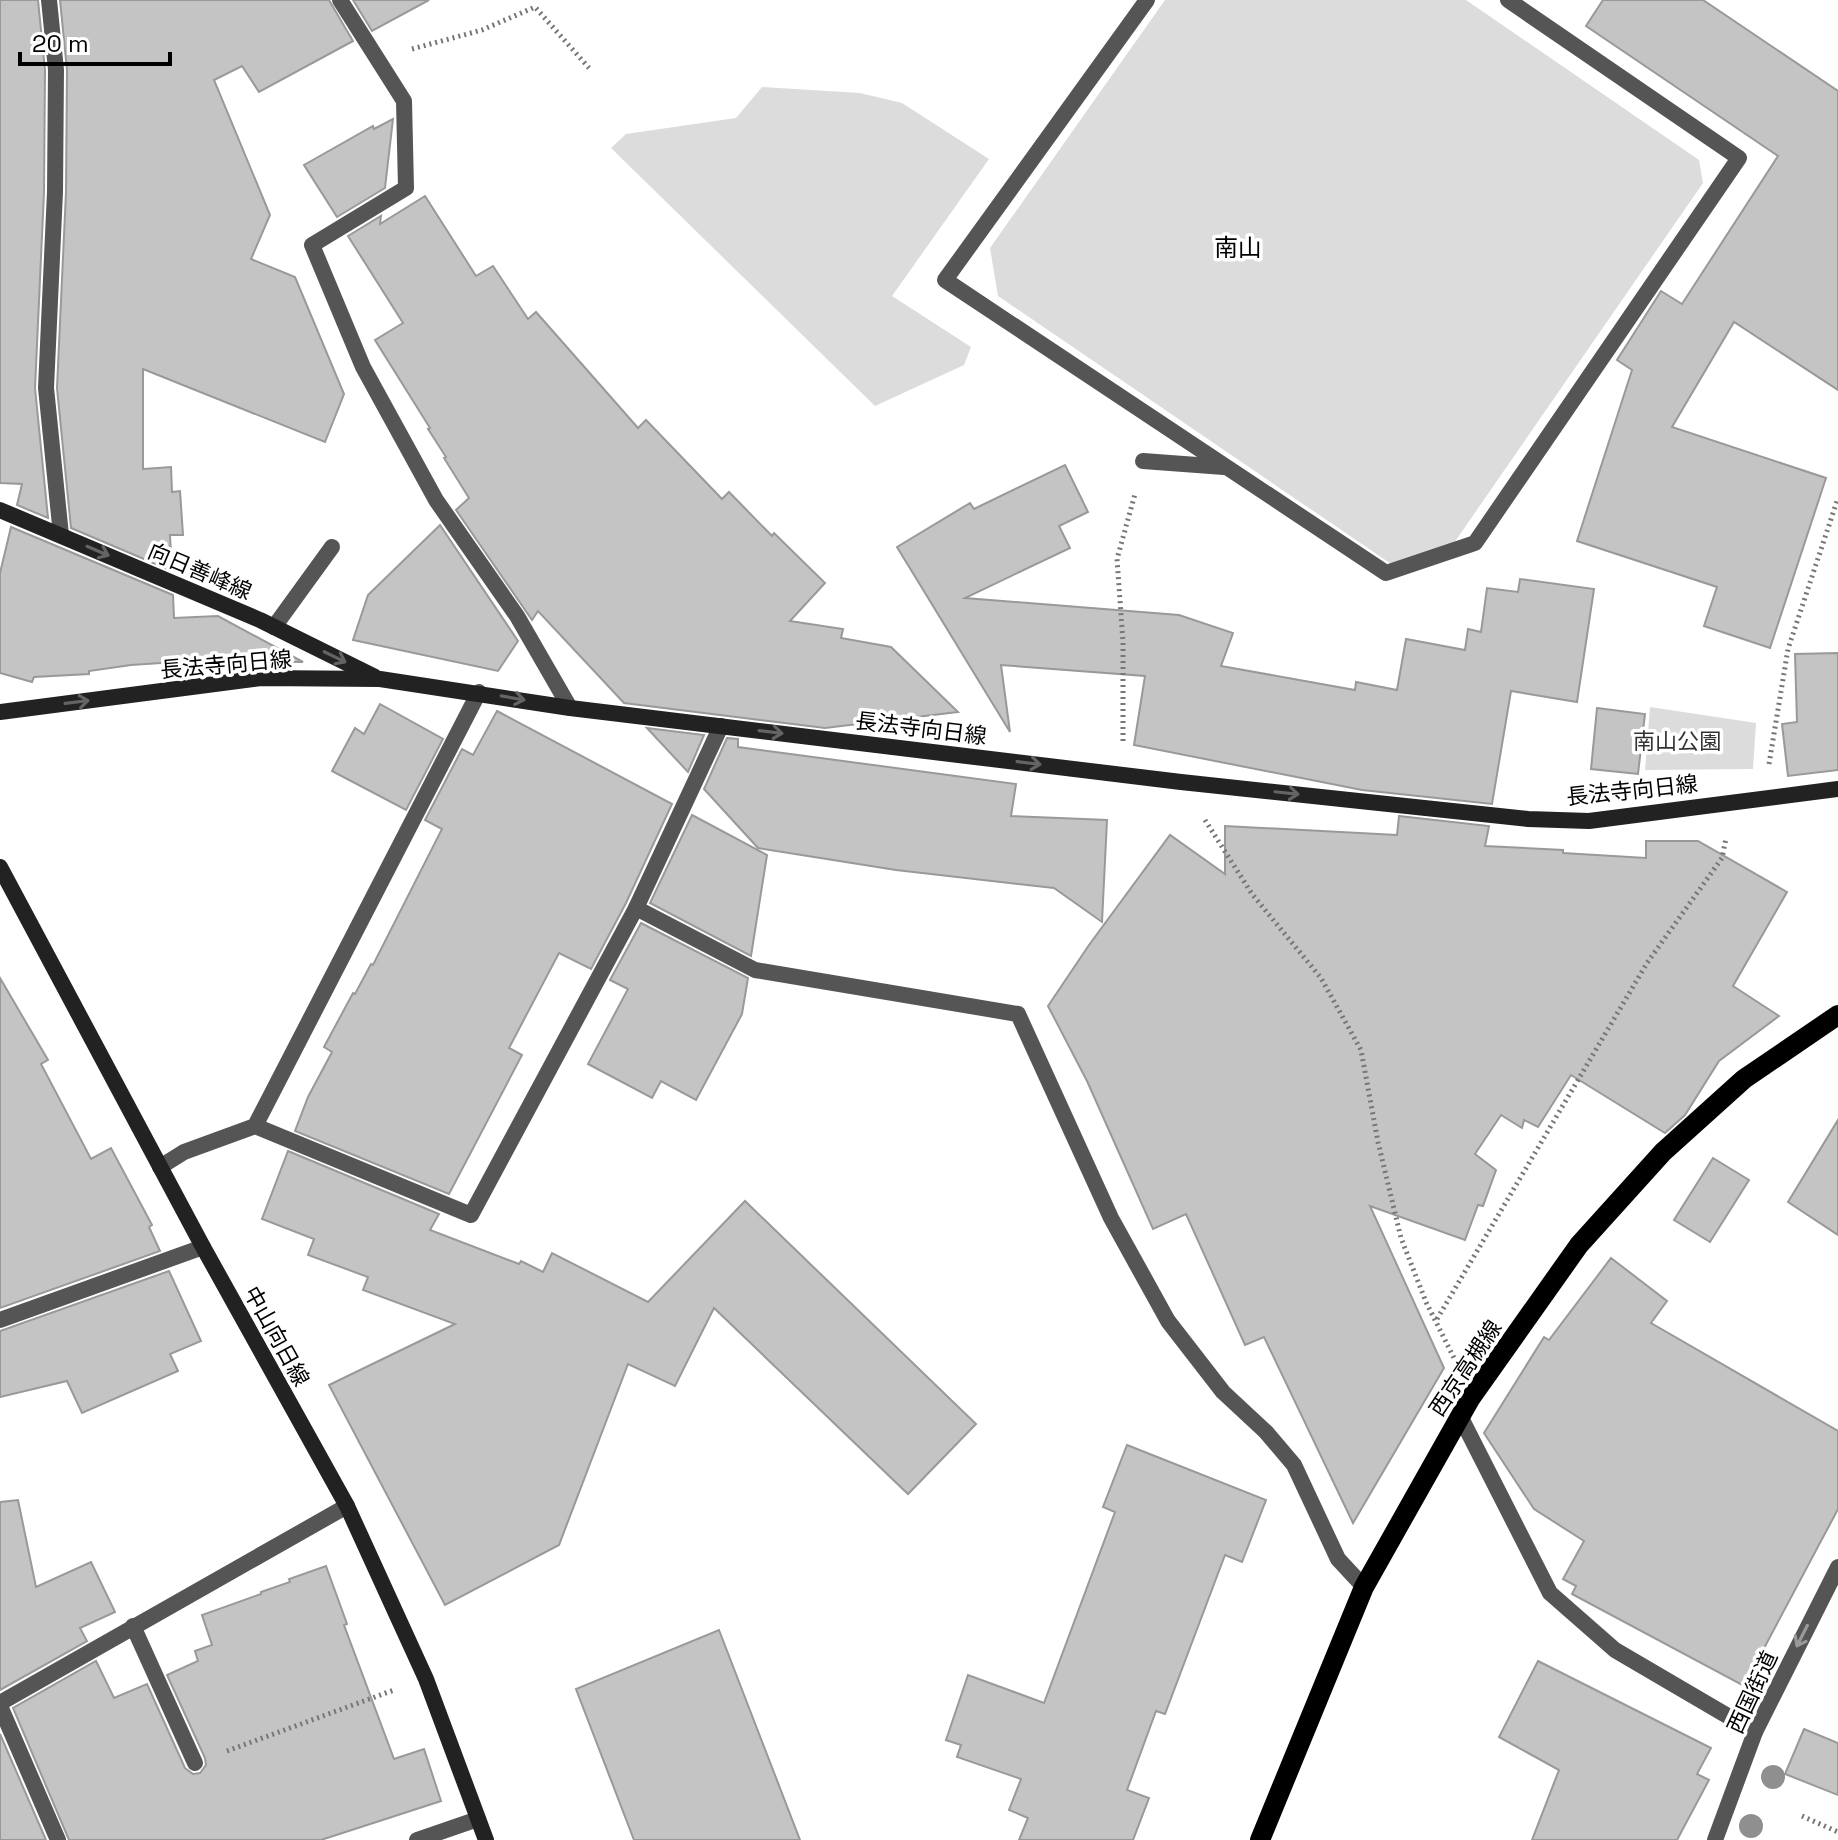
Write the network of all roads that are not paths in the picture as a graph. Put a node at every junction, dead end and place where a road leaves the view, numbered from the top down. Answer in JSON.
{"nodes":[{"id":1,"x":49,"y":0,"type":"edge"},
{"id":2,"x":340,"y":0,"type":"edge"},
{"id":3,"x":1147,"y":0,"type":"edge"},
{"id":4,"x":1508,"y":0,"type":"edge"},
{"id":5,"x":1143,"y":461,"type":"road end"},
{"id":6,"x":1226,"y":467,"type":"junction"},
{"id":7,"x":0,"y":510,"type":"edge"},
{"id":8,"x":61,"y":535,"type":"junction"},
{"id":9,"x":332,"y":547,"type":"dead end"},
{"id":10,"x":274,"y":627,"type":"junction"},
{"id":11,"x":380,"y":679,"type":"junction"},
{"id":12,"x":479,"y":692,"type":"junction"},
{"id":13,"x":570,"y":708,"type":"junction"},
{"id":14,"x":0,"y":712,"type":"edge"},
{"id":15,"x":721,"y":726,"type":"junction"},
{"id":16,"x":1838,"y":789,"type":"edge"},
{"id":17,"x":0,"y":867,"type":"edge"},
{"id":18,"x":636,"y":908,"type":"junction"},
{"id":19,"x":1838,"y":1015,"type":"edge"},
{"id":20,"x":255,"y":1126,"type":"junction"},
{"id":21,"x":160,"y":1167,"type":"junction"},
{"id":22,"x":203,"y":1247,"type":"junction"},
{"id":23,"x":0,"y":1320,"type":"edge"},
{"id":24,"x":1460,"y":1416,"type":"junction"},
{"id":25,"x":347,"y":1506,"type":"junction"},
{"id":26,"x":1838,"y":1567,"type":"edge"},
{"id":27,"x":1364,"y":1587,"type":"junction"},
{"id":28,"x":133,"y":1626,"type":"junction"},
{"id":29,"x":0,"y":1705,"type":"edge"},
{"id":30,"x":1755,"y":1732,"type":"junction"},
{"id":31,"x":195,"y":1763,"type":"road end"},
{"id":32,"x":478,"y":1819,"type":"junction"},
{"id":33,"x":58,"y":1840,"type":"edge"},
{"id":34,"x":417,"y":1840,"type":"edge"},
{"id":35,"x":486,"y":1840,"type":"edge"},
{"id":36,"x":1260,"y":1840,"type":"edge"},
{"id":37,"x":1715,"y":1840,"type":"edge"}],
"edges":[{"from":1,"to":8,"type":"street"},
{"from":2,"to":13,"type":"street"},
{"from":3,"to":6,"type":"street"},
{"from":4,"to":6,"type":"street"},
{"from":5,"to":6,"type":"street"},
{"from":7,"to":8,"type":"main road","name":"向日善峰線"},
{"from":8,"to":10,"type":"main road","name":"向日善峰線","one_way":true},
{"from":9,"to":10,"type":"street"},
{"from":10,"to":11,"type":"main road","name":"向日善峰線","one_way":true},
{"from":11,"to":12,"type":"main road","name":"長法寺向日線"},
{"from":14,"to":11,"type":"main road","name":"長法寺向日線","one_way":true},
{"from":12,"to":13,"type":"main road","name":"長法寺向日線","one_way":true},
{"from":12,"to":20,"type":"street"},
{"from":13,"to":15,"type":"main road","name":"長法寺向日線"},
{"from":15,"to":16,"type":"main road","name":"長法寺向日線","one_way":true},
{"from":15,"to":18,"type":"street"},
{"from":17,"to":21,"type":"main road","name":"中山向日線"},
{"from":18,"to":20,"type":"street"},
{"from":18,"to":27,"type":"street"},
{"from":19,"to":24,"type":"main road","name":"西京高槻線"},
{"from":20,"to":21,"type":"street"},
{"from":21,"to":22,"type":"main road","name":"中山向日線"},
{"from":22,"to":23,"type":"street"},
{"from":22,"to":25,"type":"main road","name":"中山向日線"},
{"from":24,"to":27,"type":"main road","name":"西京高槻線"},
{"from":24,"to":30,"type":"street"},
{"from":25,"to":28,"type":"street"},
{"from":25,"to":32,"type":"main road","name":"中山向日線"},
{"from":26,"to":30,"type":"street","name":"西国街道","one_way":true},
{"from":27,"to":36,"type":"main road","name":"西京高槻線"},
{"from":28,"to":29,"type":"street"},
{"from":28,"to":31,"type":"street"},
{"from":29,"to":33,"type":"street"},
{"from":30,"to":37,"type":"street","name":"西国街道"},
{"from":32,"to":34,"type":"street"},
{"from":32,"to":35,"type":"main road","name":"中山向日線"}]}
